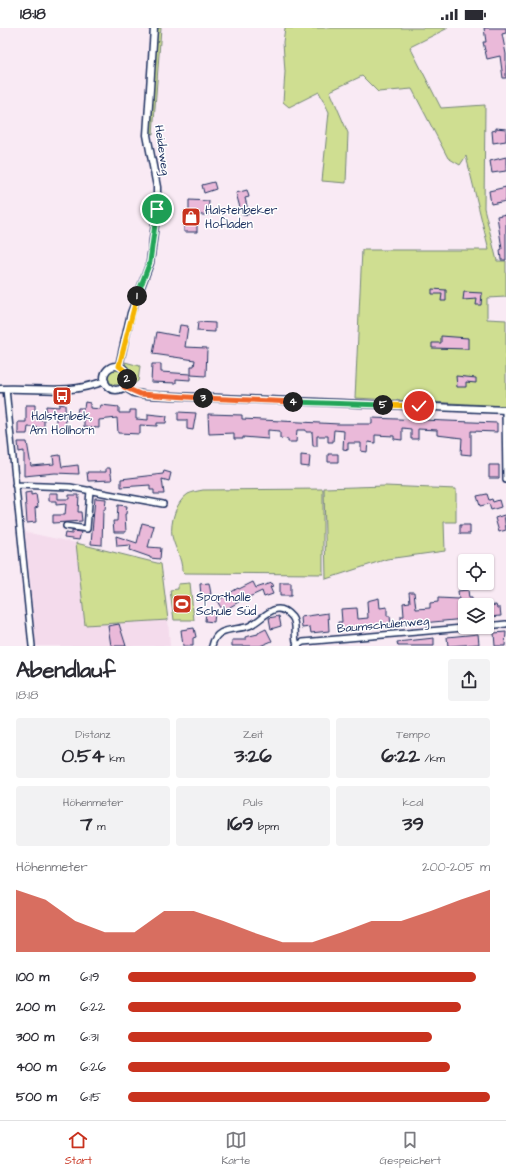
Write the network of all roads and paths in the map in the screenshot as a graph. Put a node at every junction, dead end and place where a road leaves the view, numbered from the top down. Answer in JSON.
{"nodes":[{"id":1,"x":154,"y":28,"type":"edge"},
{"id":2,"x":119,"y":366,"type":"junction"},
{"id":3,"x":105,"y":381,"type":"junction"},
{"id":4,"x":124,"y":387,"type":"junction"},
{"id":5,"x":3,"y":389,"type":"edge"},
{"id":6,"x":505,"y":410,"type":"edge"},
{"id":7,"x":506,"y":480,"type":"edge"},
{"id":8,"x":16,"y":486,"type":"junction"},
{"id":9,"x":90,"y":490,"type":"junction"},
{"id":10,"x":162,"y":504,"type":"dead end"},
{"id":11,"x":66,"y":526,"type":"dead end"},
{"id":12,"x":506,"y":624,"type":"edge"},
{"id":13,"x":494,"y":625,"type":"edge"},
{"id":14,"x":458,"y":628,"type":"edge"},
{"id":15,"x":297,"y":645,"type":"edge"},
{"id":16,"x":32,"y":646,"type":"edge"},
{"id":17,"x":212,"y":646,"type":"edge"}],
"edges":[{"from":1,"to":2,"type":"street","name":"Heideweg"},
{"from":2,"to":3,"type":"street"},
{"from":2,"to":4,"type":"street"},
{"from":3,"to":4,"type":"street"},
{"from":3,"to":5,"type":"street"},
{"from":4,"to":6,"type":"street"},
{"from":5,"to":8,"type":"street"},
{"from":6,"to":7,"type":"street"},
{"from":8,"to":9,"type":"street"},
{"from":8,"to":16,"type":"street"},
{"from":9,"to":10,"type":"street"},
{"from":9,"to":11,"type":"street"},
{"from":12,"to":13,"type":"street"},
{"from":14,"to":15,"type":"street","name":"Baumschulenweg"},
{"from":15,"to":17,"type":"street"}]}
